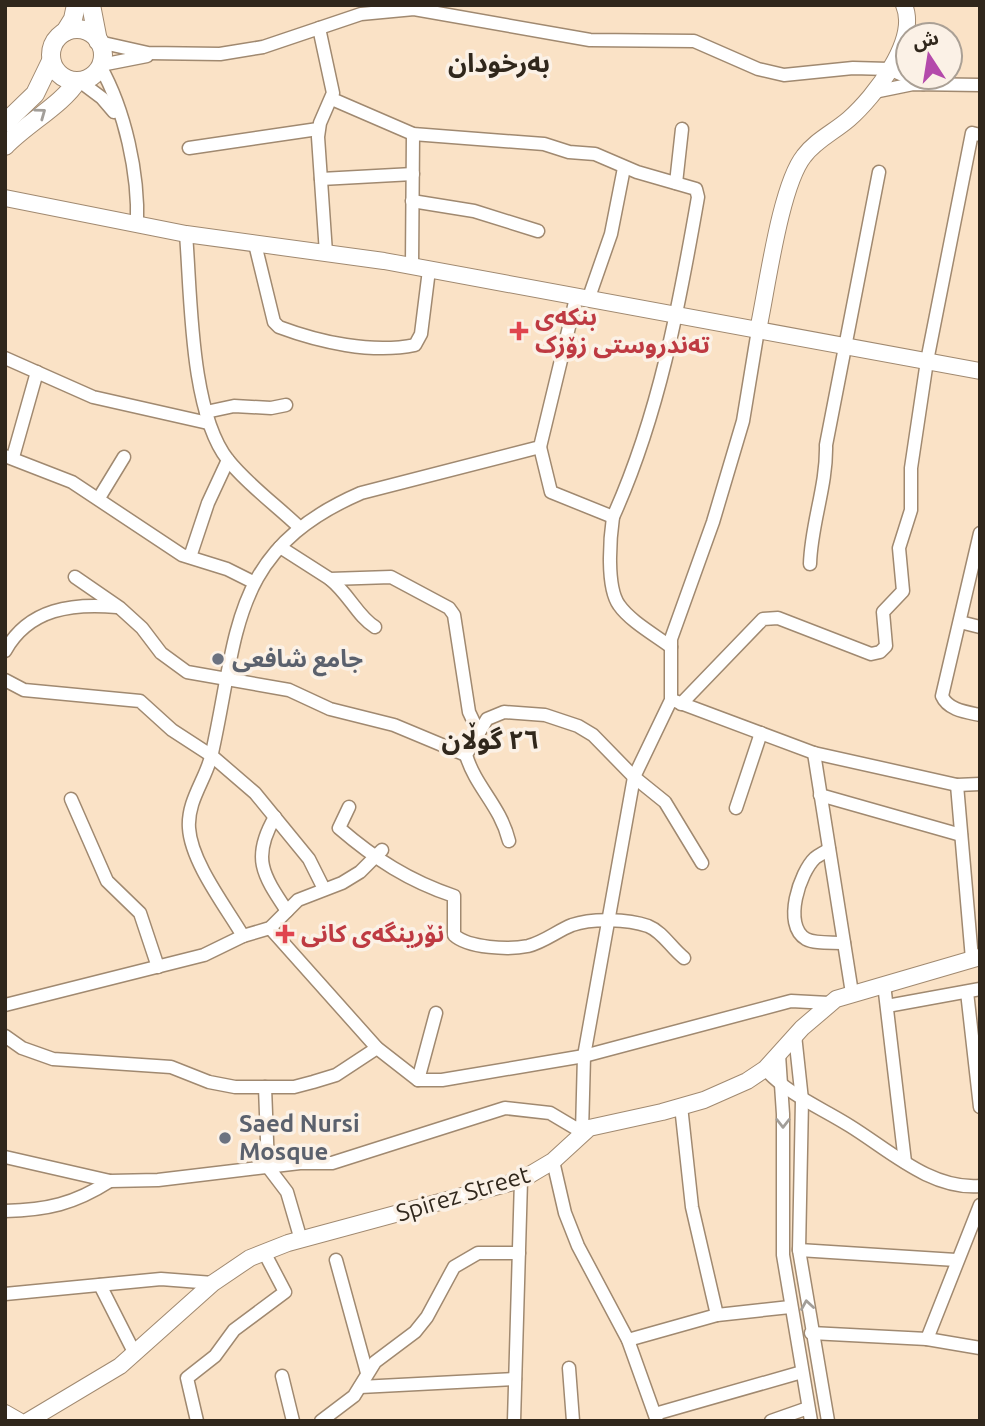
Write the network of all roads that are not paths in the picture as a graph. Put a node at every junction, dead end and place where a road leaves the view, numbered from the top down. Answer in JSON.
{"nodes":[{"id":1,"x":76,"y":5,"type":"edge"},
{"id":2,"x":91,"y":5,"type":"edge"},
{"id":3,"x":904,"y":5,"type":"edge"},
{"id":4,"x":318,"y":28,"type":"junction"},
{"id":5,"x":65,"y":32,"type":"junction"},
{"id":6,"x":99,"y":41,"type":"junction"},
{"id":7,"x":161,"y":54,"type":"junction"},
{"id":8,"x":51,"y":61,"type":"junction"},
{"id":9,"x":100,"y":65,"type":"junction"},
{"id":10,"x":889,"y":69,"type":"junction"},
{"id":11,"x":894,"y":71,"type":"edge"},
{"id":12,"x":77,"y":80,"type":"junction"},
{"id":13,"x":894,"y":89,"type":"edge"},
{"id":14,"x":874,"y":92,"type":"junction"},
{"id":15,"x":332,"y":99,"type":"junction"},
{"id":16,"x":120,"y":121,"type":"junction"},
{"id":17,"x":5,"y":123,"type":"edge"},
{"id":18,"x":318,"y":129,"type":"junction"},
{"id":19,"x":682,"y":129,"type":"dead end"},
{"id":20,"x":413,"y":134,"type":"junction"},
{"id":21,"x":980,"y":135,"type":"edge"},
{"id":22,"x":5,"y":146,"type":"edge"},
{"id":23,"x":189,"y":148,"type":"dead end"},
{"id":24,"x":624,"y":168,"type":"junction"},
{"id":25,"x":878,"y":172,"type":"dead end"},
{"id":26,"x":413,"y":174,"type":"junction"},
{"id":27,"x":321,"y":179,"type":"junction"},
{"id":28,"x":676,"y":183,"type":"junction"},
{"id":29,"x":5,"y":187,"type":"edge"},
{"id":30,"x":12,"y":198,"type":"edge"},
{"id":31,"x":412,"y":201,"type":"junction"},
{"id":32,"x":136,"y":225,"type":"junction"},
{"id":33,"x":538,"y":231,"type":"dead end"},
{"id":34,"x":186,"y":234,"type":"junction"},
{"id":35,"x":255,"y":244,"type":"junction"},
{"id":36,"x":326,"y":253,"type":"junction"},
{"id":37,"x":412,"y":266,"type":"junction"},
{"id":38,"x":429,"y":270,"type":"junction"},
{"id":39,"x":582,"y":299,"type":"junction"},
{"id":40,"x":676,"y":315,"type":"junction"},
{"id":41,"x":758,"y":330,"type":"junction"},
{"id":42,"x":845,"y":346,"type":"junction"},
{"id":43,"x":5,"y":358,"type":"edge"},
{"id":44,"x":927,"y":361,"type":"junction"},
{"id":45,"x":980,"y":371,"type":"edge"},
{"id":46,"x":37,"y":372,"type":"junction"},
{"id":47,"x":286,"y":405,"type":"dead end"},
{"id":48,"x":207,"y":418,"type":"junction"},
{"id":49,"x":540,"y":447,"type":"junction"},
{"id":50,"x":9,"y":457,"type":"edge"},
{"id":51,"x":124,"y":457,"type":"dead end"},
{"id":52,"x":228,"y":460,"type":"junction"},
{"id":53,"x":99,"y":498,"type":"junction"},
{"id":54,"x":613,"y":516,"type":"junction"},
{"id":55,"x":299,"y":527,"type":"junction"},
{"id":56,"x":980,"y":533,"type":"edge"},
{"id":57,"x":280,"y":547,"type":"junction"},
{"id":58,"x":190,"y":557,"type":"junction"},
{"id":59,"x":810,"y":565,"type":"dead end"},
{"id":60,"x":75,"y":577,"type":"dead end"},
{"id":61,"x":330,"y":579,"type":"junction"},
{"id":62,"x":253,"y":582,"type":"junction"},
{"id":63,"x":120,"y":608,"type":"junction"},
{"id":64,"x":960,"y":622,"type":"junction"},
{"id":65,"x":376,"y":627,"type":"dead end"},
{"id":66,"x":980,"y":627,"type":"edge"},
{"id":67,"x":671,"y":648,"type":"junction"},
{"id":68,"x":5,"y":651,"type":"edge"},
{"id":69,"x":225,"y":676,"type":"junction"},
{"id":70,"x":5,"y":680,"type":"edge"},
{"id":71,"x":676,"y":701,"type":"junction"},
{"id":72,"x":980,"y":715,"type":"edge"},
{"id":73,"x":478,"y":730,"type":"junction"},
{"id":74,"x":761,"y":733,"type":"junction"},
{"id":75,"x":814,"y":753,"type":"junction"},
{"id":76,"x":466,"y":755,"type":"junction"},
{"id":77,"x":212,"y":756,"type":"junction"},
{"id":78,"x":634,"y":777,"type":"junction"},
{"id":79,"x":980,"y":784,"type":"edge"},
{"id":80,"x":957,"y":785,"type":"junction"},
{"id":81,"x":820,"y":795,"type":"junction"},
{"id":82,"x":71,"y":799,"type":"dead end"},
{"id":83,"x":349,"y":807,"type":"dead end"},
{"id":84,"x":736,"y":807,"type":"dead end"},
{"id":85,"x":275,"y":817,"type":"junction"},
{"id":86,"x":961,"y":835,"type":"junction"},
{"id":87,"x":509,"y":841,"type":"dead end"},
{"id":88,"x":829,"y":849,"type":"junction"},
{"id":89,"x":378,"y":855,"type":"junction"},
{"id":90,"x":702,"y":863,"type":"dead end"},
{"id":91,"x":324,"y":889,"type":"junction"},
{"id":92,"x":287,"y":911,"type":"junction"},
{"id":93,"x":608,"y":922,"type":"junction"},
{"id":94,"x":270,"y":928,"type":"junction"},
{"id":95,"x":243,"y":936,"type":"junction"},
{"id":96,"x":844,"y":943,"type":"junction"},
{"id":97,"x":684,"y":958,"type":"dead end"},
{"id":98,"x":976,"y":958,"type":"edge"},
{"id":99,"x":158,"y":967,"type":"junction"},
{"id":100,"x":884,"y":984,"type":"junction"},
{"id":101,"x":973,"y":990,"type":"edge"},
{"id":102,"x":852,"y":993,"type":"junction"},
{"id":103,"x":829,"y":1003,"type":"junction"},
{"id":104,"x":5,"y":1004,"type":"edge"},
{"id":105,"x":887,"y":1006,"type":"junction"},
{"id":106,"x":436,"y":1013,"type":"dead end"},
{"id":107,"x":795,"y":1035,"type":"junction"},
{"id":108,"x":5,"y":1036,"type":"edge"},
{"id":109,"x":377,"y":1048,"type":"junction"},
{"id":110,"x":779,"y":1055,"type":"junction"},
{"id":111,"x":584,"y":1056,"type":"junction"},
{"id":112,"x":765,"y":1069,"type":"junction"},
{"id":113,"x":418,"y":1080,"type":"junction"},
{"id":114,"x":265,"y":1087,"type":"junction"},
{"id":115,"x":782,"y":1087,"type":"junction"},
{"id":116,"x":802,"y":1100,"type":"junction"},
{"id":117,"x":681,"y":1106,"type":"junction"},
{"id":118,"x":980,"y":1107,"type":"edge"},
{"id":119,"x":582,"y":1132,"type":"junction"},
{"id":120,"x":5,"y":1157,"type":"edge"},
{"id":121,"x":553,"y":1161,"type":"junction"},
{"id":122,"x":905,"y":1162,"type":"junction"},
{"id":123,"x":268,"y":1167,"type":"junction"},
{"id":124,"x":521,"y":1180,"type":"junction"},
{"id":125,"x":110,"y":1181,"type":"junction"},
{"id":126,"x":980,"y":1186,"type":"edge"},
{"id":127,"x":980,"y":1205,"type":"edge"},
{"id":128,"x":5,"y":1211,"type":"edge"},
{"id":129,"x":301,"y":1240,"type":"junction"},
{"id":130,"x":799,"y":1250,"type":"junction"},
{"id":131,"x":264,"y":1252,"type":"junction"},
{"id":132,"x":519,"y":1253,"type":"junction"},
{"id":133,"x":336,"y":1260,"type":"dead end"},
{"id":134,"x":956,"y":1260,"type":"junction"},
{"id":135,"x":213,"y":1283,"type":"junction"},
{"id":136,"x":100,"y":1285,"type":"junction"},
{"id":137,"x":5,"y":1293,"type":"edge"},
{"id":138,"x":790,"y":1307,"type":"junction"},
{"id":139,"x":717,"y":1315,"type":"junction"},
{"id":140,"x":811,"y":1333,"type":"junction"},
{"id":141,"x":628,"y":1339,"type":"junction"},
{"id":142,"x":927,"y":1339,"type":"junction"},
{"id":143,"x":980,"y":1348,"type":"edge"},
{"id":144,"x":135,"y":1354,"type":"junction"},
{"id":145,"x":569,"y":1368,"type":"dead end"},
{"id":146,"x":802,"y":1372,"type":"junction"},
{"id":147,"x":367,"y":1373,"type":"junction"},
{"id":148,"x":282,"y":1376,"type":"dead end"},
{"id":149,"x":515,"y":1379,"type":"junction"},
{"id":150,"x":360,"y":1387,"type":"junction"},
{"id":151,"x":5,"y":1413,"type":"edge"},
{"id":152,"x":809,"y":1415,"type":"edge"},
{"id":153,"x":656,"y":1417,"type":"edge"},
{"id":154,"x":19,"y":1421,"type":"edge"},
{"id":155,"x":28,"y":1421,"type":"edge"},
{"id":156,"x":197,"y":1421,"type":"edge"},
{"id":157,"x":293,"y":1421,"type":"edge"},
{"id":158,"x":321,"y":1421,"type":"edge"},
{"id":159,"x":514,"y":1421,"type":"edge"},
{"id":160,"x":572,"y":1421,"type":"edge"},
{"id":161,"x":771,"y":1421,"type":"edge"},
{"id":162,"x":828,"y":1421,"type":"edge"}],
"edges":[{"from":1,"to":5,"type":"main road"},
{"from":2,"to":6,"type":"main road"},
{"from":3,"to":10,"type":"street"},
{"from":4,"to":7,"type":"street"},
{"from":4,"to":10,"type":"street"},
{"from":4,"to":15,"type":"street"},
{"from":5,"to":6,"type":"main road"},
{"from":5,"to":8,"type":"main road"},
{"from":6,"to":7,"type":"street"},
{"from":6,"to":9,"type":"main road"},
{"from":7,"to":9,"type":"street"},
{"from":8,"to":12,"type":"main road"},
{"from":8,"to":17,"type":"main road"},
{"from":9,"to":12,"type":"main road"},
{"from":9,"to":16,"type":"street"},
{"from":10,"to":11,"type":"street"},
{"from":10,"to":14,"type":"street"},
{"from":12,"to":16,"type":"street"},
{"from":22,"to":12,"type":"main road","one_way":true},
{"from":13,"to":14,"type":"street"},
{"from":14,"to":41,"type":"street"},
{"from":15,"to":18,"type":"street"},
{"from":15,"to":20,"type":"street"},
{"from":16,"to":32,"type":"street"},
{"from":18,"to":23,"type":"street"},
{"from":18,"to":27,"type":"street"},
{"from":19,"to":28,"type":"street"},
{"from":20,"to":24,"type":"street"},
{"from":20,"to":26,"type":"street"},
{"from":21,"to":44,"type":"street"},
{"from":24,"to":28,"type":"street"},
{"from":24,"to":39,"type":"street"},
{"from":25,"to":42,"type":"street"},
{"from":26,"to":27,"type":"street"},
{"from":26,"to":31,"type":"street"},
{"from":27,"to":36,"type":"street"},
{"from":28,"to":40,"type":"street"},
{"from":29,"to":30,"type":"street"},
{"from":30,"to":32,"type":"street"},
{"from":31,"to":33,"type":"street"},
{"from":31,"to":37,"type":"street"},
{"from":32,"to":34,"type":"street"},
{"from":34,"to":35,"type":"street"},
{"from":34,"to":48,"type":"street"},
{"from":35,"to":36,"type":"street"},
{"from":35,"to":38,"type":"street"},
{"from":36,"to":37,"type":"street"},
{"from":37,"to":38,"type":"street"},
{"from":38,"to":39,"type":"street"},
{"from":39,"to":40,"type":"street"},
{"from":39,"to":49,"type":"street"},
{"from":40,"to":41,"type":"street"},
{"from":40,"to":54,"type":"street"},
{"from":41,"to":42,"type":"street"},
{"from":41,"to":67,"type":"street"},
{"from":42,"to":44,"type":"street"},
{"from":42,"to":59,"type":"street"},
{"from":43,"to":46,"type":"street"},
{"from":44,"to":45,"type":"street"},
{"from":44,"to":71,"type":"street"},
{"from":46,"to":48,"type":"street"},
{"from":46,"to":50,"type":"street"},
{"from":47,"to":48,"type":"street"},
{"from":48,"to":52,"type":"street"},
{"from":49,"to":54,"type":"street"},
{"from":49,"to":55,"type":"street"},
{"from":50,"to":53,"type":"street"},
{"from":51,"to":53,"type":"street"},
{"from":52,"to":55,"type":"street"},
{"from":52,"to":58,"type":"street"},
{"from":53,"to":58,"type":"street"},
{"from":54,"to":67,"type":"street"},
{"from":55,"to":57,"type":"street"},
{"from":56,"to":64,"type":"street"},
{"from":57,"to":61,"type":"street"},
{"from":57,"to":62,"type":"street"},
{"from":58,"to":62,"type":"street"},
{"from":60,"to":63,"type":"street"},
{"from":61,"to":65,"type":"street"},
{"from":61,"to":73,"type":"street"},
{"from":62,"to":69,"type":"street"},
{"from":63,"to":68,"type":"street"},
{"from":63,"to":69,"type":"street"},
{"from":64,"to":66,"type":"street"},
{"from":64,"to":72,"type":"street"},
{"from":67,"to":71,"type":"street"},
{"from":69,"to":76,"type":"street"},
{"from":69,"to":77,"type":"street"},
{"from":70,"to":77,"type":"street"},
{"from":71,"to":74,"type":"street"},
{"from":71,"to":78,"type":"street"},
{"from":73,"to":76,"type":"street"},
{"from":73,"to":78,"type":"street"},
{"from":74,"to":75,"type":"street"},
{"from":74,"to":84,"type":"street"},
{"from":75,"to":80,"type":"street"},
{"from":75,"to":81,"type":"street"},
{"from":76,"to":87,"type":"street"},
{"from":77,"to":85,"type":"street"},
{"from":77,"to":95,"type":"street"},
{"from":78,"to":90,"type":"street"},
{"from":78,"to":93,"type":"street"},
{"from":79,"to":80,"type":"street"},
{"from":80,"to":86,"type":"street"},
{"from":81,"to":86,"type":"street"},
{"from":81,"to":88,"type":"street"},
{"from":82,"to":99,"type":"street"},
{"from":83,"to":89,"type":"street"},
{"from":85,"to":91,"type":"street"},
{"from":85,"to":92,"type":"street"},
{"from":86,"to":98,"type":"street"},
{"from":88,"to":96,"type":"street"},
{"from":88,"to":96,"type":"street"},
{"from":89,"to":91,"type":"street"},
{"from":89,"to":93,"type":"street"},
{"from":91,"to":92,"type":"street"},
{"from":92,"to":94,"type":"street"},
{"from":93,"to":97,"type":"street"},
{"from":93,"to":111,"type":"street"},
{"from":94,"to":95,"type":"street"},
{"from":94,"to":109,"type":"street"},
{"from":95,"to":99,"type":"street"},
{"from":96,"to":102,"type":"street"},
{"from":98,"to":100,"type":"street","name":"Spirez Street"},
{"from":99,"to":104,"type":"street"},
{"from":100,"to":102,"type":"street","name":"Spirez Street"},
{"from":100,"to":105,"type":"street"},
{"from":101,"to":105,"type":"street"},
{"from":101,"to":118,"type":"street"},
{"from":102,"to":103,"type":"street","name":"Spirez Street"},
{"from":103,"to":107,"type":"street","name":"Spirez Street"},
{"from":103,"to":111,"type":"street"},
{"from":105,"to":122,"type":"street"},
{"from":106,"to":113,"type":"street"},
{"from":107,"to":110,"type":"street","name":"Spirez Street"},
{"from":107,"to":116,"type":"street"},
{"from":108,"to":114,"type":"street"},
{"from":109,"to":113,"type":"street"},
{"from":109,"to":114,"type":"street"},
{"from":110,"to":112,"type":"street","name":"Spirez Street"},
{"from":110,"to":115,"type":"street"},
{"from":111,"to":113,"type":"street"},
{"from":111,"to":119,"type":"street"},
{"from":112,"to":115,"type":"street"},
{"from":112,"to":117,"type":"street","name":"Spirez Street"},
{"from":114,"to":123,"type":"street"},
{"from":115,"to":116,"type":"street"},
{"from":115,"to":138,"type":"street","one_way":true},
{"from":116,"to":122,"type":"street"},
{"from":116,"to":130,"type":"street"},
{"from":117,"to":119,"type":"street","name":"Spirez Street"},
{"from":117,"to":139,"type":"street"},
{"from":119,"to":121,"type":"street","name":"Spirez Street"},
{"from":119,"to":123,"type":"street"},
{"from":120,"to":125,"type":"street"},
{"from":121,"to":124,"type":"street","name":"Spirez Street"},
{"from":121,"to":141,"type":"street"},
{"from":122,"to":126,"type":"street"},
{"from":123,"to":125,"type":"street"},
{"from":123,"to":129,"type":"street"},
{"from":124,"to":129,"type":"street","name":"Spirez Street"},
{"from":124,"to":132,"type":"street"},
{"from":125,"to":128,"type":"street"},
{"from":127,"to":134,"type":"street"},
{"from":129,"to":131,"type":"street","name":"Spirez Street"},
{"from":130,"to":134,"type":"street"},
{"from":140,"to":130,"type":"street","one_way":true},
{"from":131,"to":135,"type":"street","name":"Spirez Street"},
{"from":131,"to":156,"type":"street"},
{"from":132,"to":147,"type":"street"},
{"from":132,"to":149,"type":"street"},
{"from":133,"to":147,"type":"street"},
{"from":134,"to":142,"type":"street"},
{"from":135,"to":136,"type":"street"},
{"from":135,"to":144,"type":"street","name":"Spirez Street"},
{"from":136,"to":137,"type":"street"},
{"from":136,"to":144,"type":"street"},
{"from":138,"to":139,"type":"street"},
{"from":138,"to":146,"type":"street"},
{"from":139,"to":141,"type":"street"},
{"from":140,"to":142,"type":"street"},
{"from":140,"to":162,"type":"street"},
{"from":141,"to":153,"type":"street"},
{"from":142,"to":143,"type":"street"},
{"from":144,"to":155,"type":"street","name":"Spirez Street"},
{"from":145,"to":160,"type":"street"},
{"from":146,"to":152,"type":"street"},
{"from":146,"to":153,"type":"street"},
{"from":147,"to":150,"type":"street"},
{"from":148,"to":157,"type":"street"},
{"from":149,"to":150,"type":"street"},
{"from":149,"to":159,"type":"street"},
{"from":150,"to":158,"type":"street"},
{"from":151,"to":154,"type":"street"},
{"from":152,"to":161,"type":"street"}]}
